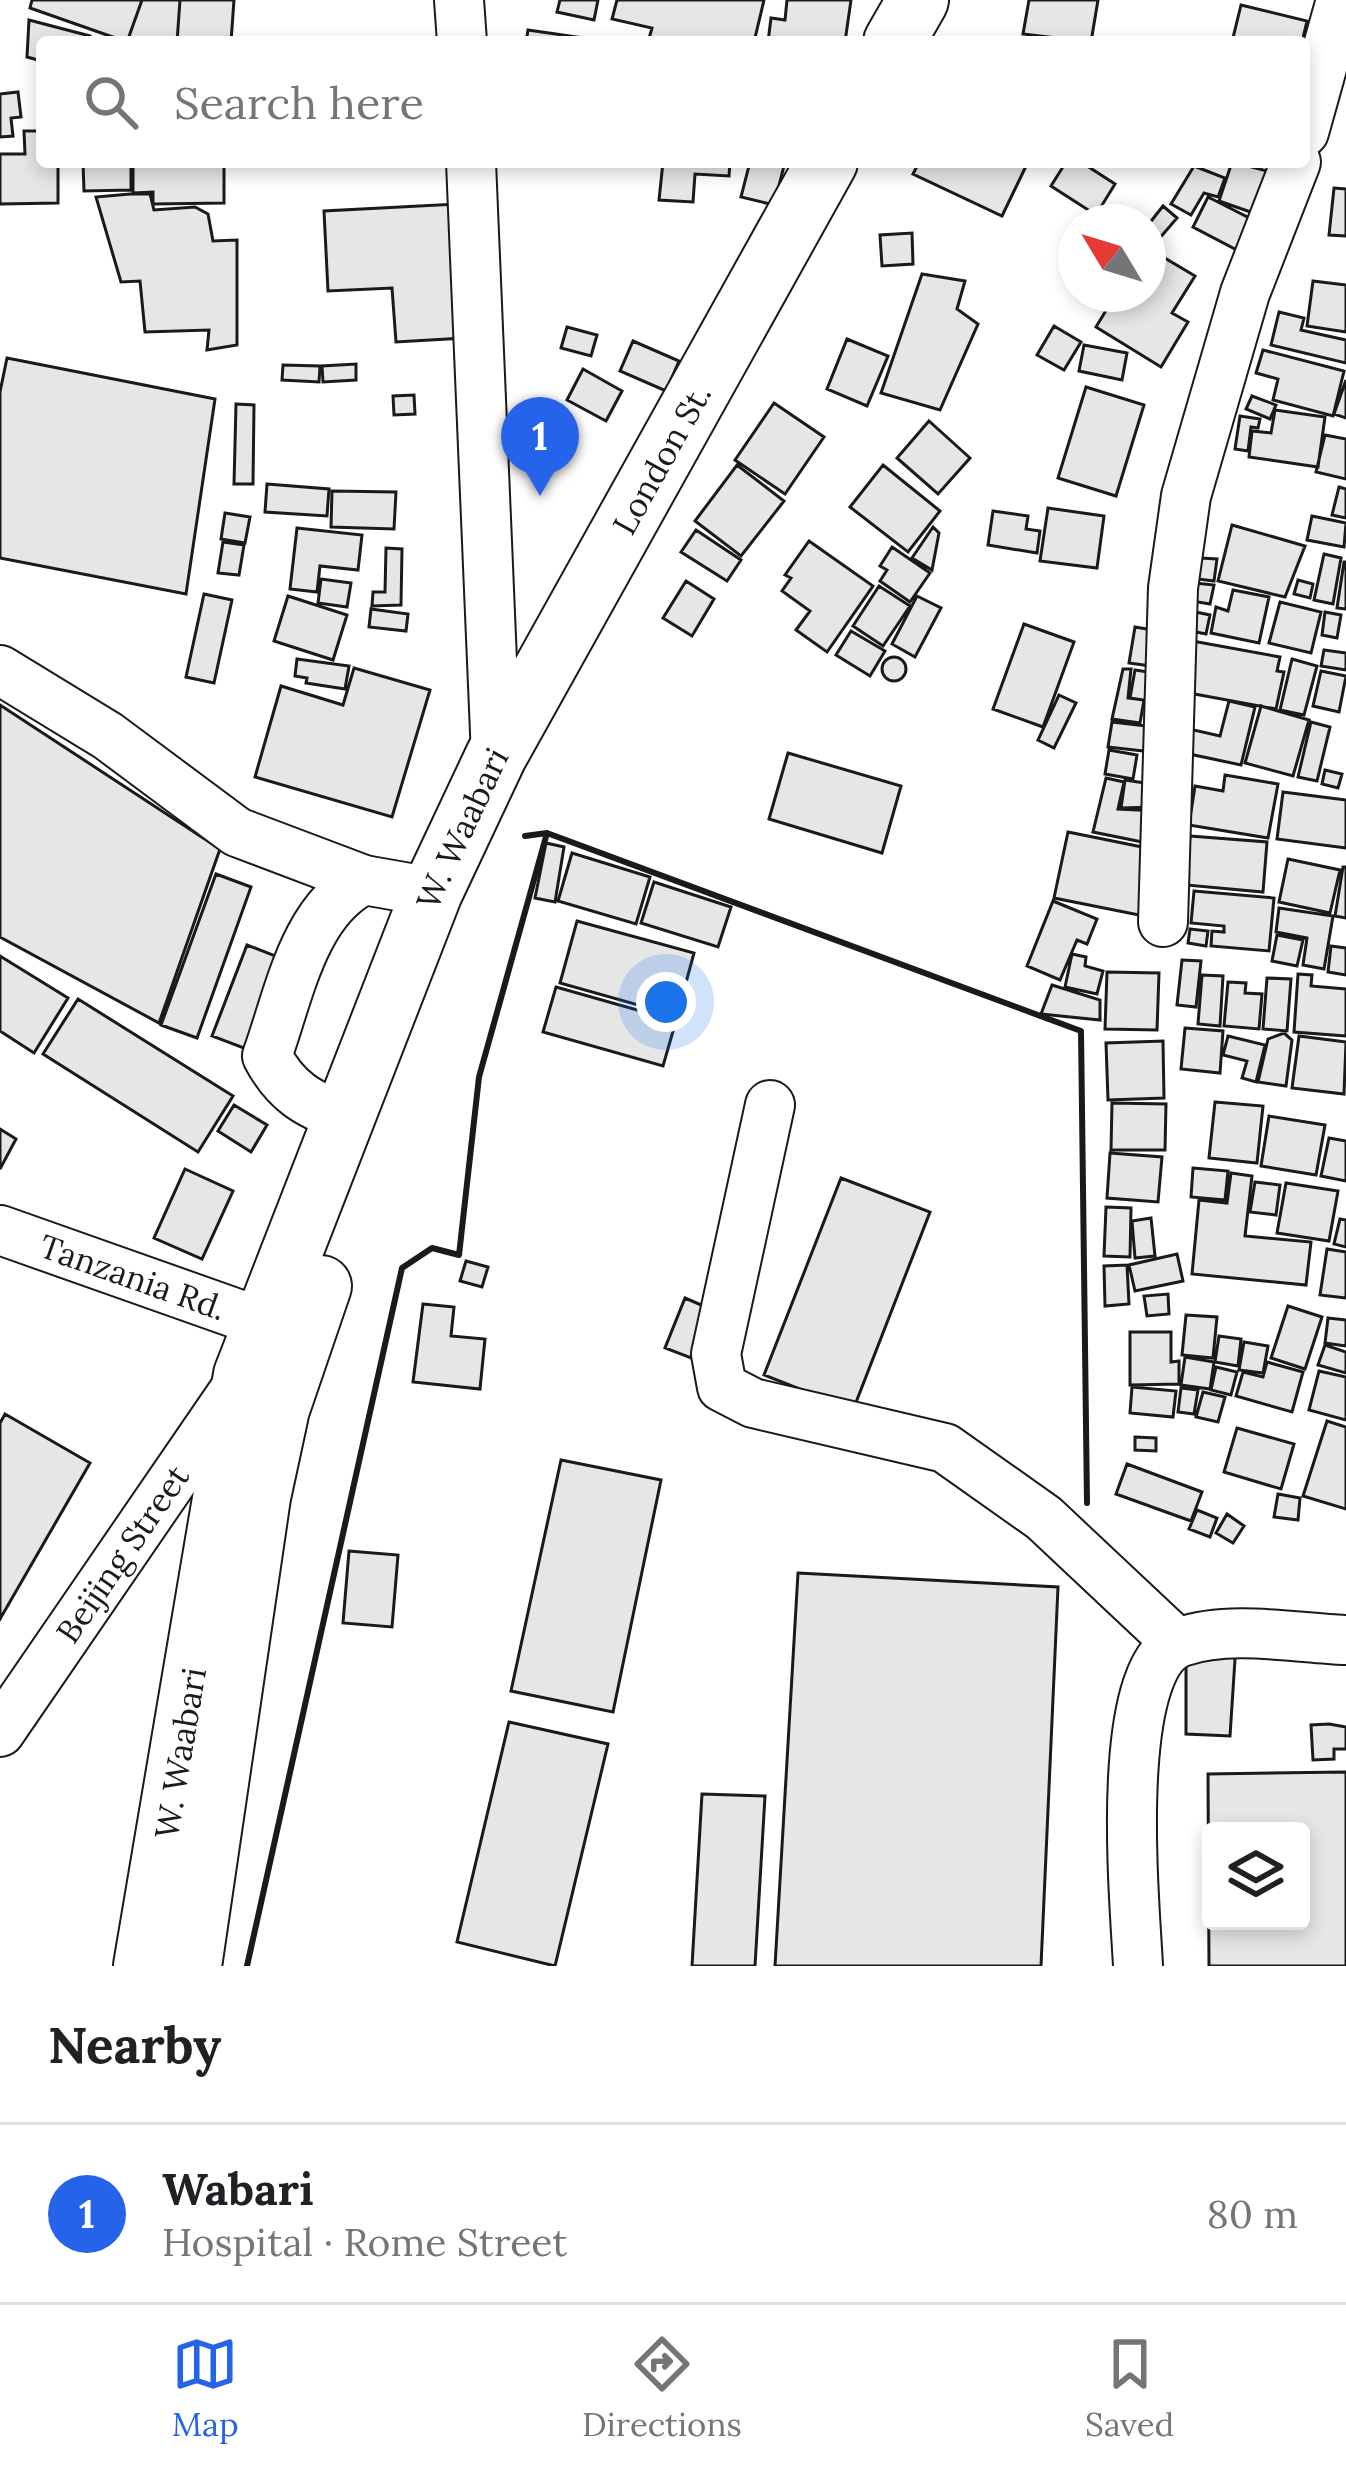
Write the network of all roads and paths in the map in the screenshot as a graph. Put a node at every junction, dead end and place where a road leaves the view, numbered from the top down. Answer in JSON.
{"nodes":[{"id":1,"x":458,"y":0,"type":"edge"},
{"id":2,"x":918,"y":0,"type":"edge"},
{"id":3,"x":1341,"y":0,"type":"edge"},
{"id":4,"x":461,"y":36,"type":"edge"},
{"id":5,"x":897,"y":36,"type":"edge"},
{"id":6,"x":1310,"y":111,"type":"edge"},
{"id":7,"x":471,"y":168,"type":"edge"},
{"id":8,"x":824,"y":168,"type":"edge"},
{"id":9,"x":1294,"y":168,"type":"edge"},
{"id":10,"x":0,"y":670,"type":"edge"},
{"id":11,"x":496,"y":756,"type":"junction"},
{"id":12,"x":364,"y":880,"type":"junction"},
{"id":13,"x":432,"y":892,"type":"junction"},
{"id":14,"x":1163,"y":922,"type":"dead end"},
{"id":15,"x":770,"y":1105,"type":"dead end"},
{"id":16,"x":345,"y":1118,"type":"junction"},
{"id":17,"x":0,"y":1230,"type":"edge"},
{"id":18,"x":255,"y":1350,"type":"junction"},
{"id":19,"x":1346,"y":1640,"type":"edge"},
{"id":20,"x":1177,"y":1642,"type":"junction"},
{"id":21,"x":0,"y":1732,"type":"edge"},
{"id":22,"x":144,"y":1966,"type":"edge"},
{"id":23,"x":190,"y":1966,"type":"edge"},
{"id":24,"x":1138,"y":1966,"type":"edge"}],
"edges":[{"from":1,"to":4,"type":"street"},
{"from":2,"to":5,"type":"main road"},
{"from":3,"to":6,"type":"street"},
{"from":7,"to":11,"type":"street"},
{"from":8,"to":11,"type":"main road","name":"London St."},
{"from":9,"to":14,"type":"street"},
{"from":10,"to":12,"type":"street"},
{"from":11,"to":13,"type":"main road","name":"W. Waabari"},
{"from":11,"to":23,"type":"main road","name":"W. Waabari"},
{"from":12,"to":13,"type":"street"},
{"from":12,"to":16,"type":"street"},
{"from":13,"to":16,"type":"main road","name":"W. Waabari"},
{"from":15,"to":20,"type":"street"},
{"from":16,"to":18,"type":"main road","name":"W. Waabari"},
{"from":17,"to":18,"type":"street","name":"Tanzania Rd."},
{"from":18,"to":21,"type":"street","name":"Beijing Street"},
{"from":18,"to":22,"type":"main road","name":"W. Waabari"},
{"from":19,"to":20,"type":"street"},
{"from":20,"to":24,"type":"street"}]}
